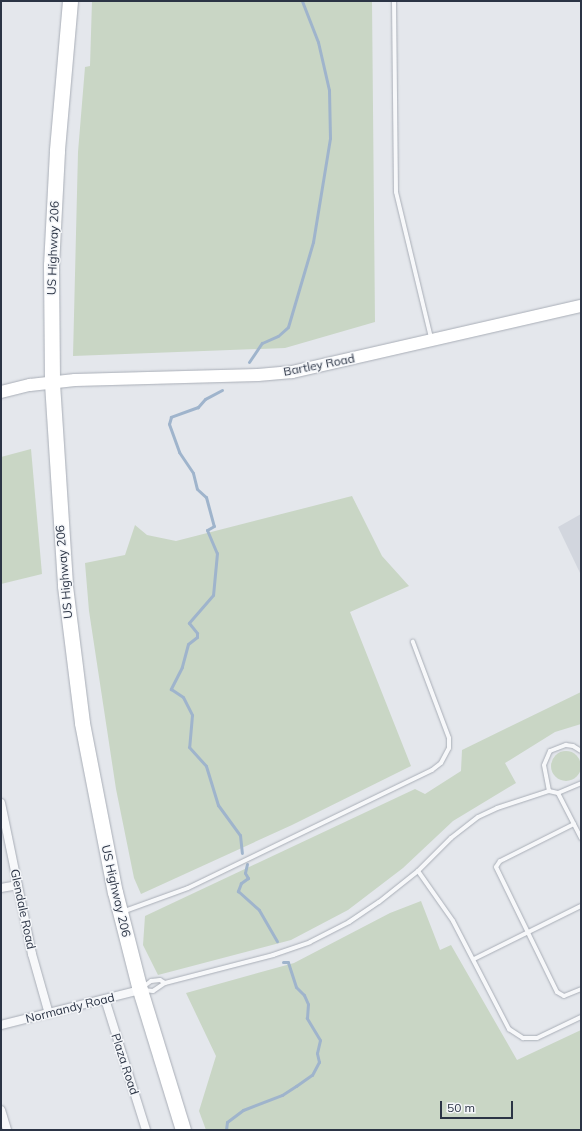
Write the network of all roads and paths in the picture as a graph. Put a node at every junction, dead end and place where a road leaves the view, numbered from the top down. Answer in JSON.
{"nodes":[{"id":1,"x":70,"y":1,"type":"edge"},
{"id":2,"x":394,"y":1,"type":"edge"},
{"id":3,"x":581,"y":306,"type":"edge"},
{"id":4,"x":431,"y":340,"type":"junction"},
{"id":5,"x":52,"y":383,"type":"junction"},
{"id":6,"x":1,"y":392,"type":"edge"},
{"id":7,"x":413,"y":642,"type":"dead end"},
{"id":8,"x":581,"y":751,"type":"edge"},
{"id":9,"x":581,"y":782,"type":"edge"},
{"id":10,"x":549,"y":791,"type":"junction"},
{"id":11,"x":558,"y":793,"type":"junction"},
{"id":12,"x":1,"y":803,"type":"edge"},
{"id":13,"x":574,"y":824,"type":"junction"},
{"id":14,"x":581,"y":838,"type":"edge"},
{"id":15,"x":418,"y":871,"type":"junction"},
{"id":16,"x":18,"y":885,"type":"junction"},
{"id":17,"x":1,"y":888,"type":"edge"},
{"id":18,"x":581,"y":906,"type":"edge"},
{"id":19,"x":120,"y":912,"type":"junction"},
{"id":20,"x":528,"y":933,"type":"junction"},
{"id":21,"x":474,"y":959,"type":"junction"},
{"id":22,"x":165,"y":983,"type":"junction"},
{"id":23,"x":581,"y":989,"type":"edge"},
{"id":24,"x":140,"y":990,"type":"junction"},
{"id":25,"x":105,"y":999,"type":"junction"},
{"id":26,"x":49,"y":1014,"type":"junction"},
{"id":27,"x":581,"y":1017,"type":"edge"},
{"id":28,"x":1,"y":1025,"type":"edge"},
{"id":29,"x":1,"y":1110,"type":"edge"},
{"id":30,"x":7,"y":1130,"type":"edge"},
{"id":31,"x":146,"y":1130,"type":"edge"},
{"id":32,"x":183,"y":1130,"type":"edge"}],
"edges":[{"from":1,"to":5,"type":"highway","name":"US Highway 206"},
{"from":2,"to":4,"type":"lane"},
{"from":3,"to":4,"type":"street","name":"Bartley Road"},
{"from":4,"to":5,"type":"street","name":"Bartley Road"},
{"from":5,"to":6,"type":"street","name":"Bartley Road"},
{"from":5,"to":19,"type":"highway","name":"US Highway 206"},
{"from":7,"to":19,"type":"lane"},
{"from":8,"to":10,"type":"lane"},
{"from":9,"to":11,"type":"lane"},
{"from":10,"to":11,"type":"lane"},
{"from":10,"to":15,"type":"lane"},
{"from":11,"to":13,"type":"lane"},
{"from":12,"to":16,"type":"street","name":"Glendale Road"},
{"from":13,"to":14,"type":"lane"},
{"from":13,"to":20,"type":"lane"},
{"from":15,"to":21,"type":"lane"},
{"from":15,"to":22,"type":"lane"},
{"from":16,"to":17,"type":"street"},
{"from":16,"to":26,"type":"street","name":"Glendale Road"},
{"from":18,"to":20,"type":"lane"},
{"from":19,"to":24,"type":"highway","name":"US Highway 206"},
{"from":20,"to":21,"type":"lane"},
{"from":20,"to":23,"type":"lane"},
{"from":21,"to":27,"type":"lane"},
{"from":22,"to":24,"type":"lane"},
{"from":22,"to":24,"type":"lane"},
{"from":24,"to":25,"type":"street","name":"Normandy Road"},
{"from":24,"to":32,"type":"highway","name":"US Highway 206"},
{"from":25,"to":26,"type":"street","name":"Normandy Road"},
{"from":25,"to":31,"type":"street","name":"Plaza Road"},
{"from":26,"to":28,"type":"street","name":"Normandy Road"},
{"from":29,"to":30,"type":"street"}]}
